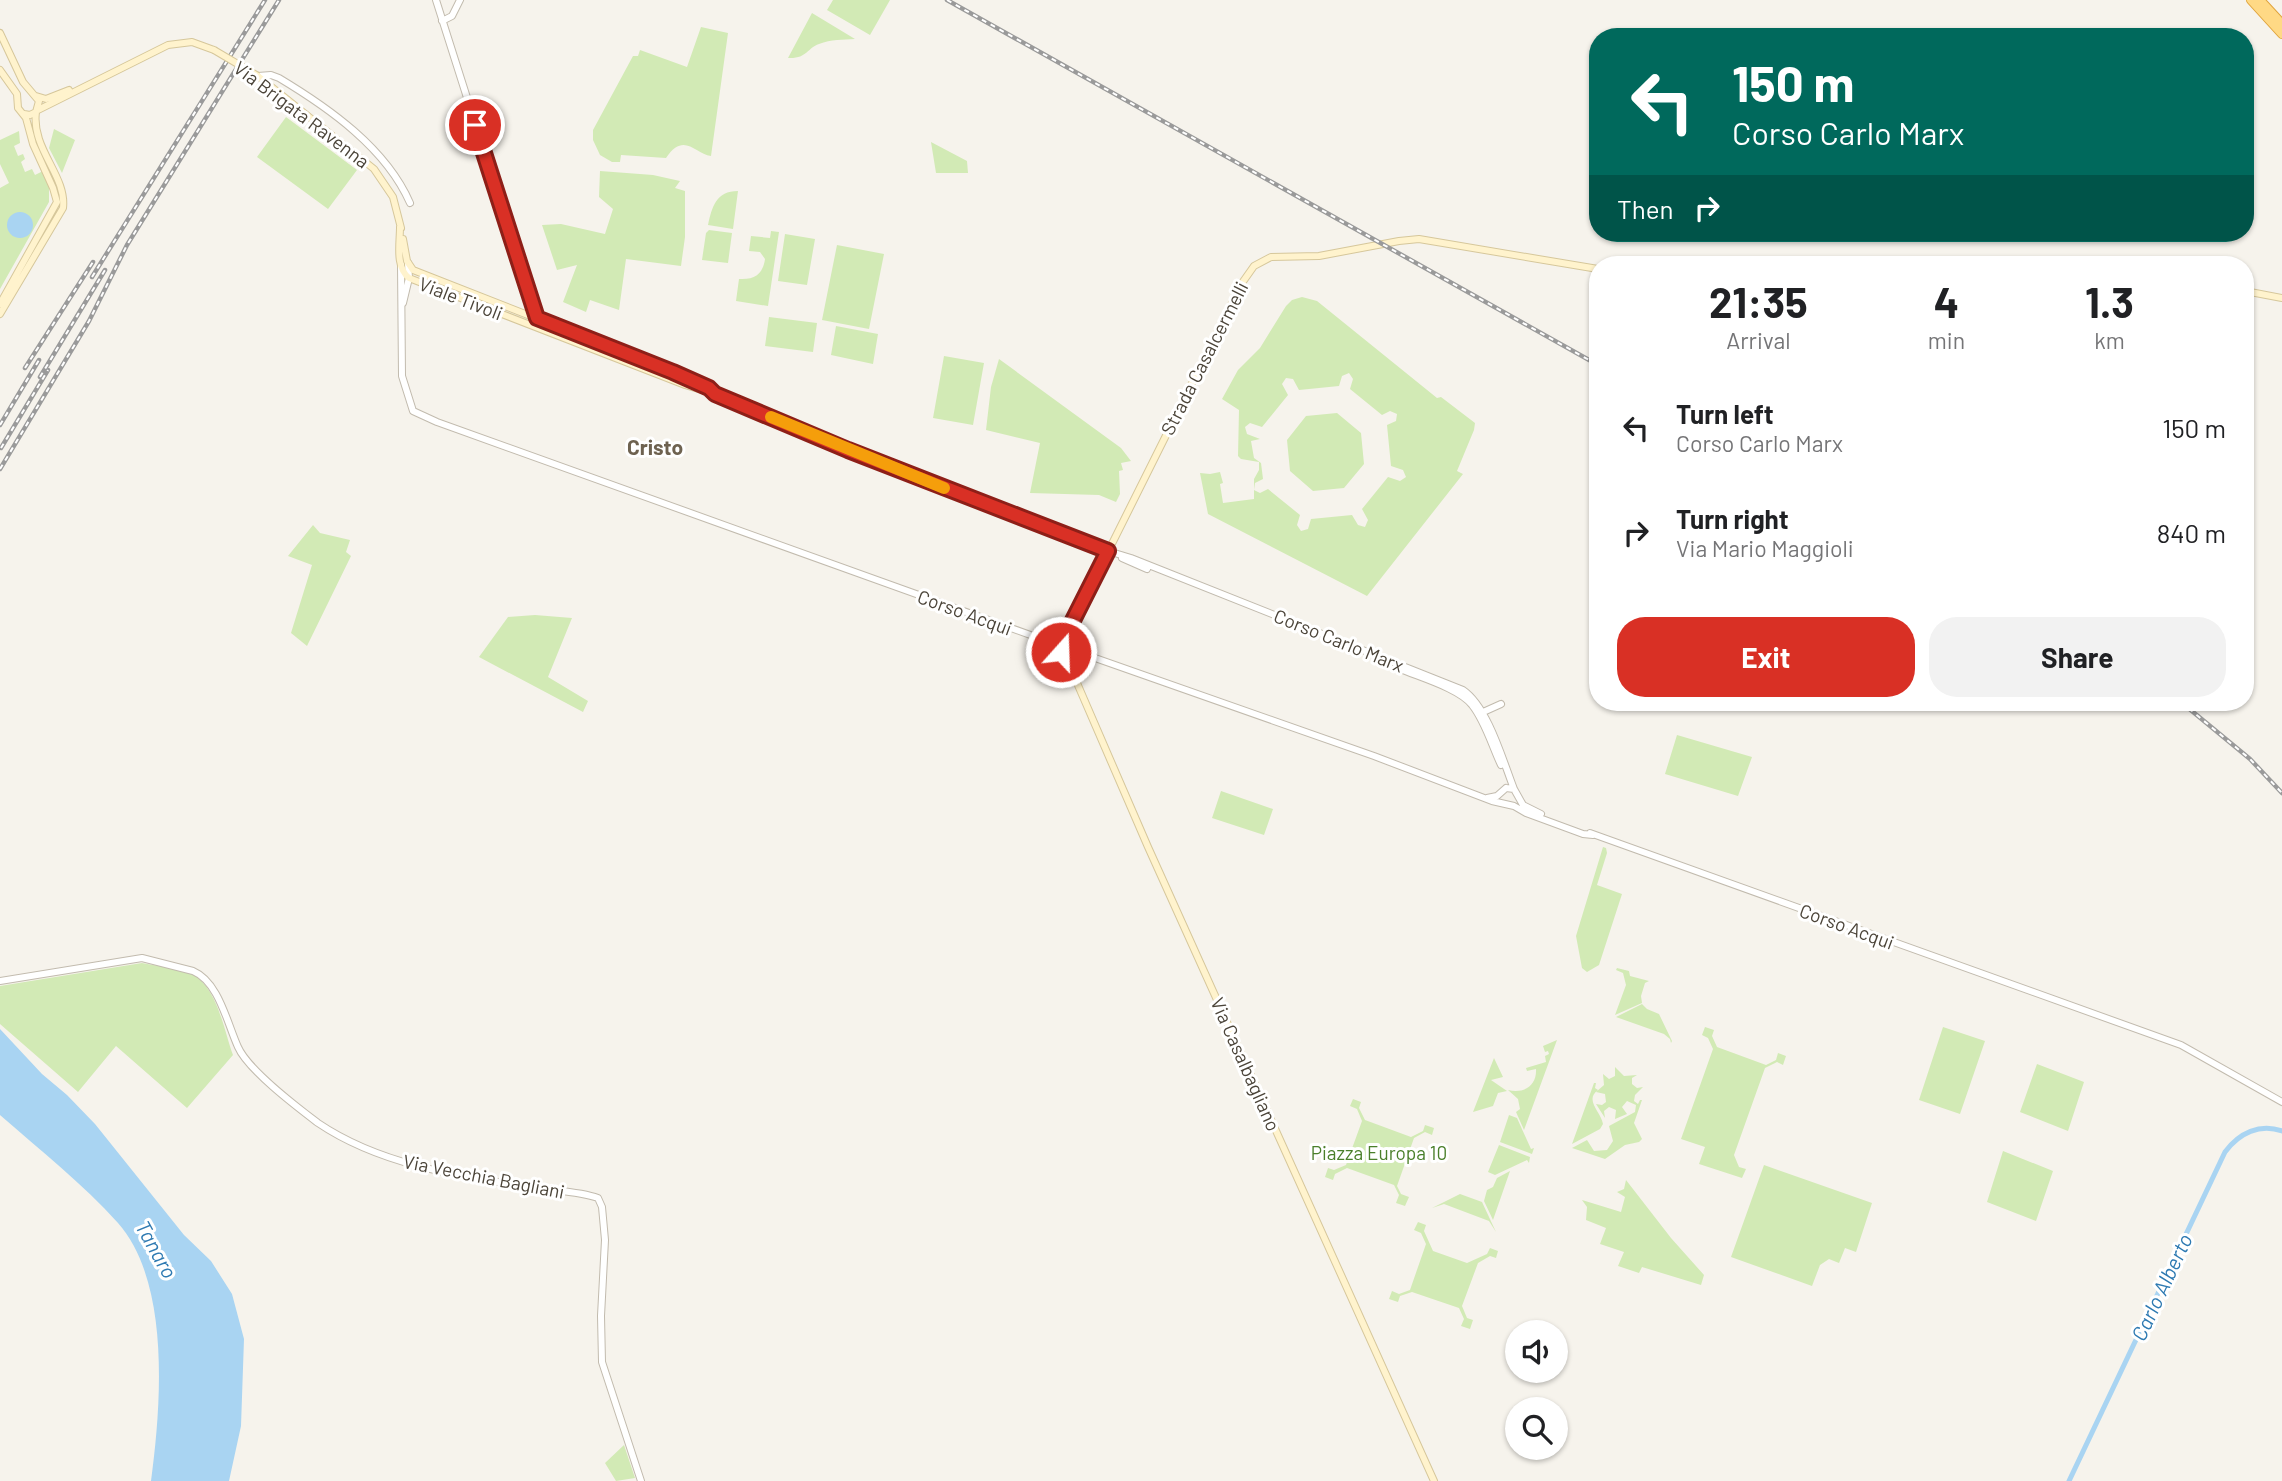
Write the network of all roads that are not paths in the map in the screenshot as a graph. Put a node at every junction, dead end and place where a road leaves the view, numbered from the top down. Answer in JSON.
{"nodes":[{"id":1,"x":436,"y":0,"type":"edge"},
{"id":2,"x":460,"y":0,"type":"edge"},
{"id":3,"x":2251,"y":0,"type":"edge"},
{"id":4,"x":2260,"y":0,"type":"edge"},
{"id":5,"x":442,"y":20,"type":"junction"},
{"id":6,"x":2282,"y":24,"type":"edge"},
{"id":7,"x":0,"y":33,"type":"edge"},
{"id":8,"x":2282,"y":34,"type":"edge"},
{"id":9,"x":0,"y":70,"type":"edge"},
{"id":10,"x":258,"y":76,"type":"junction"},
{"id":11,"x":94,"y":81,"type":"junction"},
{"id":12,"x":33,"y":94,"type":"junction"},
{"id":13,"x":19,"y":99,"type":"junction"},
{"id":14,"x":37,"y":111,"type":"junction"},
{"id":15,"x":24,"y":114,"type":"junction"},
{"id":16,"x":410,"y":203,"type":"dead end"},
{"id":17,"x":400,"y":227,"type":"joint"},
{"id":18,"x":404,"y":264,"type":"junction"},
{"id":19,"x":1589,"y":267,"type":"edge"},
{"id":20,"x":410,"y":278,"type":"junction"},
{"id":21,"x":425,"y":283,"type":"junction"},
{"id":22,"x":406,"y":291,"type":"junction"},
{"id":23,"x":2254,"y":293,"type":"edge"},
{"id":24,"x":2282,"y":298,"type":"edge"},
{"id":25,"x":0,"y":304,"type":"edge"},
{"id":26,"x":402,"y":309,"type":"junction"},
{"id":27,"x":0,"y":314,"type":"edge"},
{"id":28,"x":536,"y":322,"type":"junction"},
{"id":29,"x":1108,"y":551,"type":"junction"},
{"id":30,"x":1060,"y":646,"type":"junction"},
{"id":31,"x":1501,"y":704,"type":"dead end"},
{"id":32,"x":1481,"y":713,"type":"junction"},
{"id":33,"x":1514,"y":789,"type":"junction"},
{"id":34,"x":1504,"y":790,"type":"junction"},
{"id":35,"x":1482,"y":797,"type":"junction"},
{"id":36,"x":1518,"y":797,"type":"junction"},
{"id":37,"x":1507,"y":804,"type":"junction"},
{"id":38,"x":1593,"y":835,"type":"junction"},
{"id":39,"x":0,"y":981,"type":"edge"},
{"id":40,"x":2282,"y":1102,"type":"edge"},
{"id":41,"x":642,"y":1481,"type":"edge"},
{"id":42,"x":1434,"y":1481,"type":"edge"}],
"edges":[{"from":1,"to":5,"type":"street"},
{"from":2,"to":5,"type":"street"},
{"from":3,"to":8,"type":"highway"},
{"from":4,"to":6,"type":"highway"},
{"from":5,"to":28,"type":"street"},
{"from":7,"to":12,"type":"main road"},
{"from":9,"to":13,"type":"main road"},
{"from":10,"to":11,"type":"main road","name":"Via Brigata Ravenna","bridge":true},
{"from":10,"to":16,"type":"street"},
{"from":10,"to":17,"type":"main road","name":"Via Brigata Ravenna"},
{"from":11,"to":12,"type":"main road","name":"Via Brigata Ravenna"},
{"from":11,"to":14,"type":"main road","name":"Via Brigata Ravenna"},
{"from":12,"to":13,"type":"main road"},
{"from":12,"to":14,"type":"main road"},
{"from":13,"to":15,"type":"main road"},
{"from":14,"to":15,"type":"main road"},
{"from":14,"to":27,"type":"main road"},
{"from":15,"to":25,"type":"main road"},
{"from":17,"to":18,"type":"main road","name":"Viale Tivoli"},
{"from":18,"to":20,"type":"street"},
{"from":18,"to":26,"type":"street"},
{"from":18,"to":28,"type":"main road","name":"Viale Tivoli"},
{"from":19,"to":29,"type":"main road","name":"Strada Casalcermelli"},
{"from":20,"to":21,"type":"main road","name":"Viale Tivoli"},
{"from":20,"to":22,"type":"street"},
{"from":21,"to":22,"type":"street"},
{"from":21,"to":28,"type":"main road","name":"Viale Tivoli"},
{"from":22,"to":26,"type":"street"},
{"from":23,"to":24,"type":"main road"},
{"from":26,"to":30,"type":"street","name":"Corso Acqui"},
{"from":28,"to":29,"type":"main road","name":"Corso Carlo Marx"},
{"from":29,"to":30,"type":"main road","name":"Strada Casalcermelli"},
{"from":29,"to":32,"type":"street","name":"Corso Carlo Marx"},
{"from":30,"to":35,"type":"street","name":"Corso Acqui"},
{"from":30,"to":42,"type":"main road","name":"Via Casalbagliano"},
{"from":31,"to":32,"type":"street"},
{"from":32,"to":33,"type":"street","name":"Corso Carlo Marx"},
{"from":32,"to":34,"type":"street","name":"Corso Carlo Marx"},
{"from":33,"to":34,"type":"street"},
{"from":33,"to":36,"type":"street"},
{"from":34,"to":35,"type":"street"},
{"from":34,"to":37,"type":"street"},
{"from":35,"to":37,"type":"street","name":"Corso Acqui"},
{"from":36,"to":37,"type":"street"},
{"from":36,"to":38,"type":"street","name":"Corso Acqui"},
{"from":37,"to":38,"type":"street","name":"Corso Acqui"},
{"from":38,"to":40,"type":"street","name":"Corso Acqui"},
{"from":39,"to":41,"type":"street","name":"Via Vecchia Bagliani"}]}
